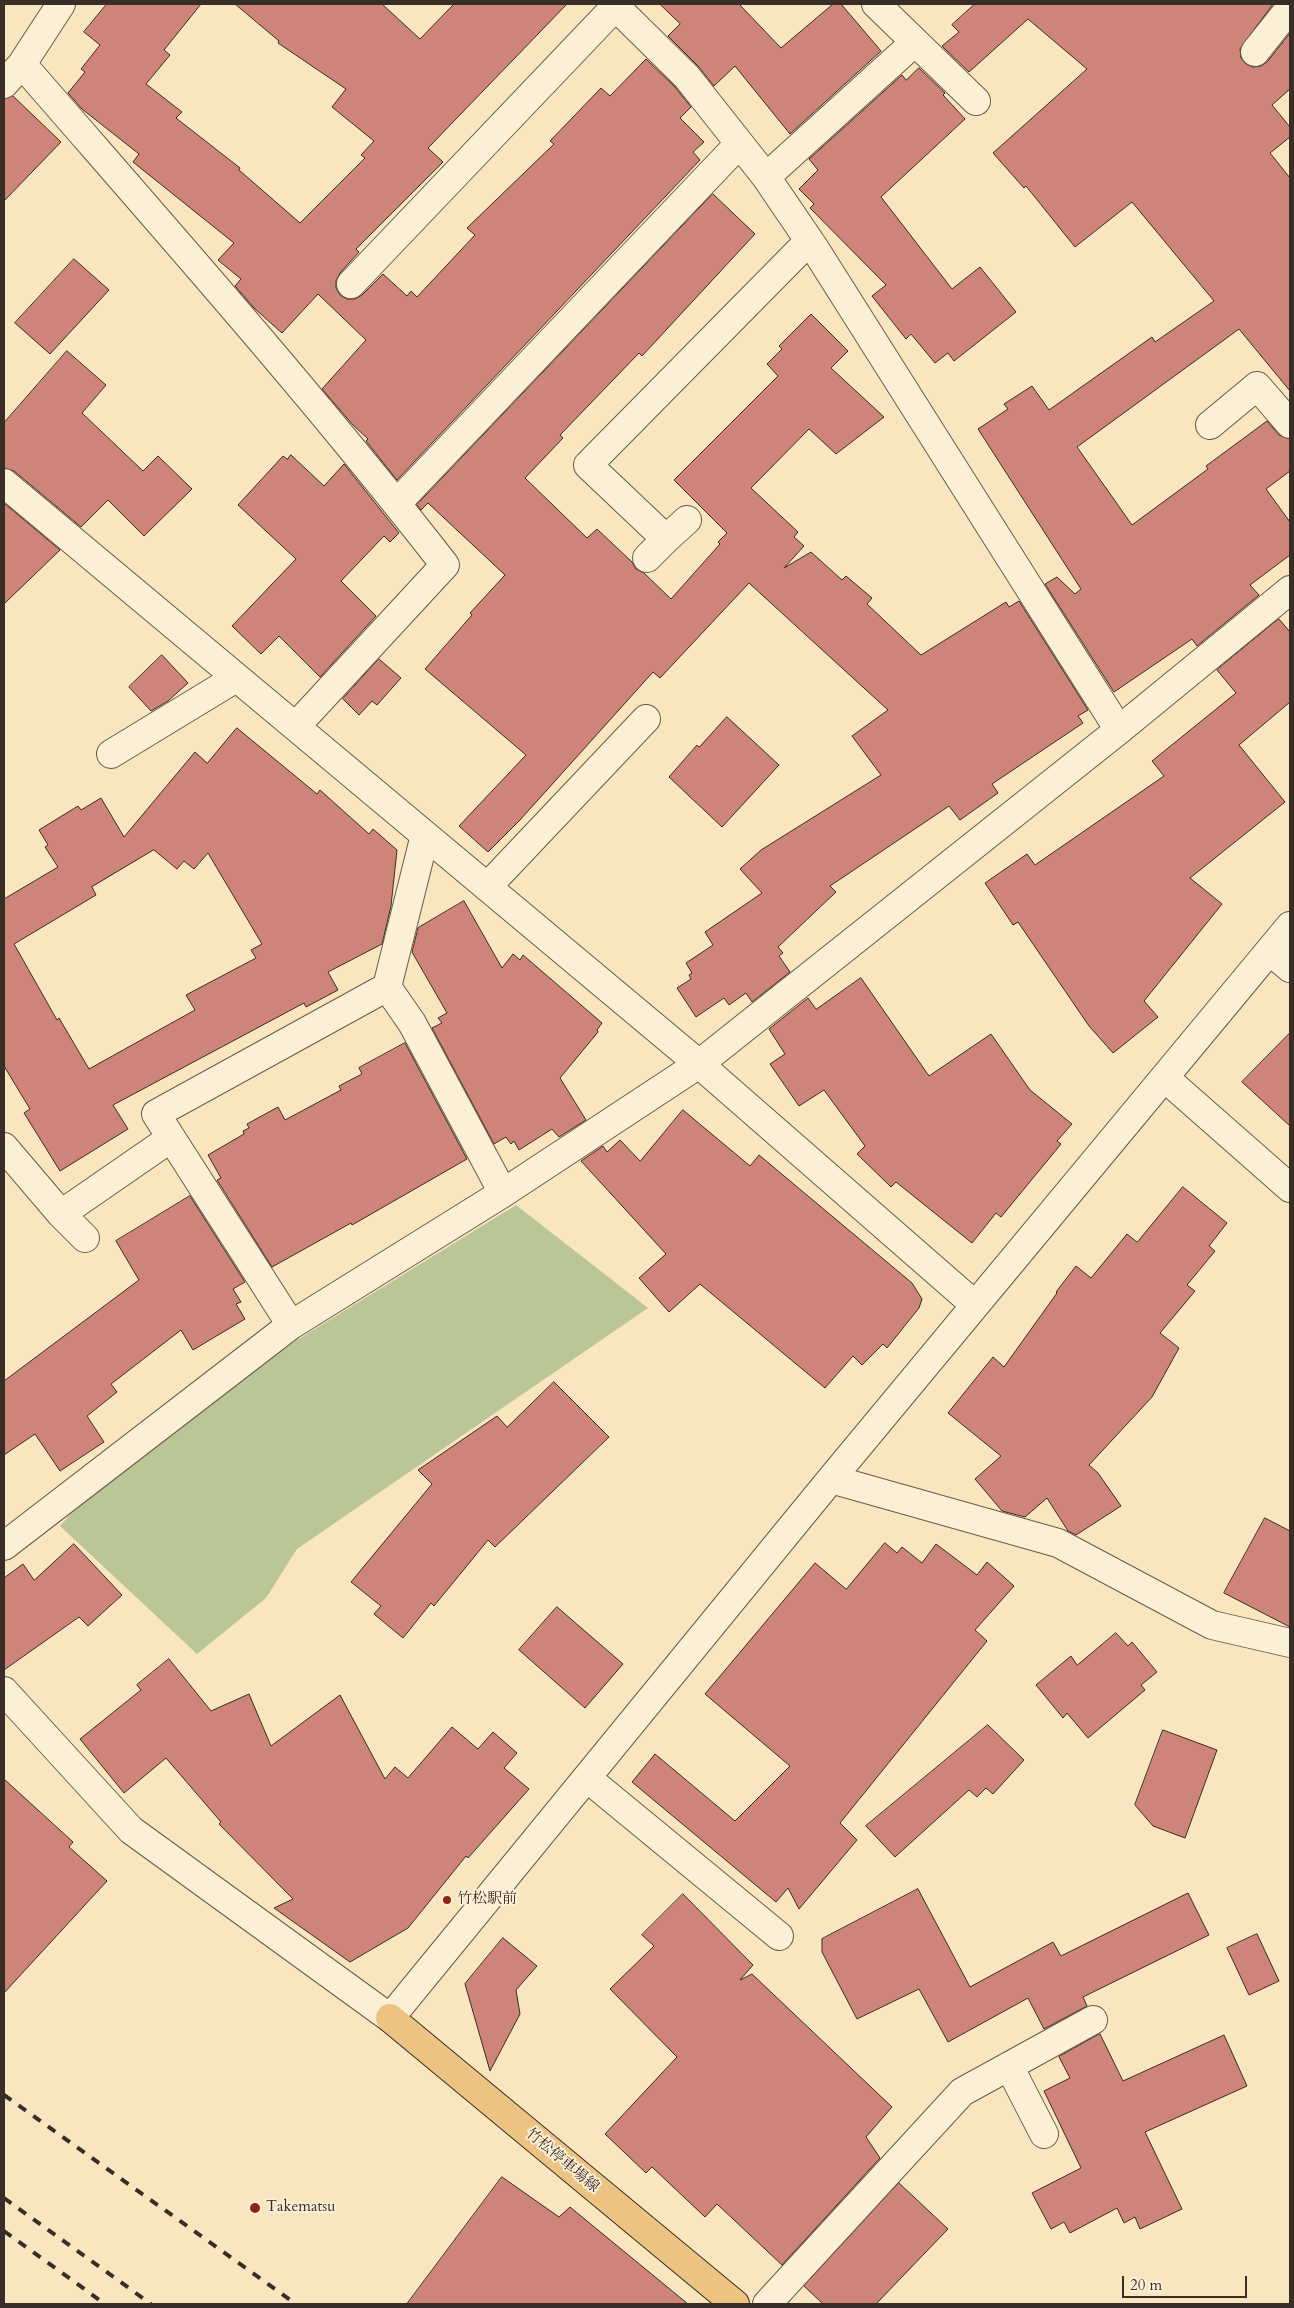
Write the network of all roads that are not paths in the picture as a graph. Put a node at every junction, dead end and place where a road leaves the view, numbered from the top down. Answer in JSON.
{"nodes":[{"id":1,"x":61,"y":4,"type":"edge"},
{"id":2,"x":876,"y":4,"type":"edge"},
{"id":3,"x":614,"y":5,"type":"edge"},
{"id":4,"x":1290,"y":8,"type":"edge"},
{"id":5,"x":914,"y":42,"type":"junction"},
{"id":6,"x":1255,"y":52,"type":"dead end"},
{"id":7,"x":9,"y":76,"type":"edge"},
{"id":8,"x":976,"y":101,"type":"dead end"},
{"id":9,"x":739,"y":144,"type":"junction"},
{"id":10,"x":766,"y":177,"type":"junction"},
{"id":11,"x":809,"y":241,"type":"junction"},
{"id":12,"x":351,"y":284,"type":"dead end"},
{"id":13,"x":1290,"y":424,"type":"edge"},
{"id":14,"x":1210,"y":425,"type":"dead end"},
{"id":15,"x":4,"y":483,"type":"edge"},
{"id":16,"x":397,"y":503,"type":"junction"},
{"id":17,"x":687,"y":520,"type":"dead end"},
{"id":18,"x":1290,"y":590,"type":"edge"},
{"id":19,"x":236,"y":678,"type":"junction"},
{"id":20,"x":646,"y":719,"type":"dead end"},
{"id":21,"x":296,"y":726,"type":"junction"},
{"id":22,"x":1120,"y":730,"type":"junction"},
{"id":23,"x":111,"y":754,"type":"dead end"},
{"id":24,"x":426,"y":835,"type":"junction"},
{"id":25,"x":487,"y":886,"type":"junction"},
{"id":26,"x":1290,"y":926,"type":"edge"},
{"id":27,"x":1280,"y":960,"type":"edge"},
{"id":28,"x":388,"y":987,"type":"junction"},
{"id":29,"x":699,"y":1064,"type":"junction"},
{"id":30,"x":1165,"y":1078,"type":"junction"},
{"id":31,"x":171,"y":1138,"type":"junction"},
{"id":32,"x":4,"y":1147,"type":"edge"},
{"id":33,"x":1290,"y":1188,"type":"edge"},
{"id":34,"x":503,"y":1193,"type":"junction"},
{"id":35,"x":61,"y":1214,"type":"junction"},
{"id":36,"x":85,"y":1238,"type":"dead end"},
{"id":37,"x":975,"y":1305,"type":"junction"},
{"id":38,"x":291,"y":1325,"type":"junction"},
{"id":39,"x":831,"y":1480,"type":"junction"},
{"id":40,"x":4,"y":1546,"type":"edge"},
{"id":41,"x":1290,"y":1643,"type":"edge"},
{"id":42,"x":4,"y":1691,"type":"edge"},
{"id":43,"x":587,"y":1778,"type":"junction"},
{"id":44,"x":779,"y":1936,"type":"dead end"},
{"id":45,"x":390,"y":2018,"type":"junction"},
{"id":46,"x":1093,"y":2020,"type":"dead end"},
{"id":47,"x":1009,"y":2066,"type":"junction"},
{"id":48,"x":1044,"y":2134,"type":"dead end"},
{"id":49,"x":735,"y":2304,"type":"edge"},
{"id":50,"x":767,"y":2304,"type":"edge"}],
"edges":[{"from":1,"to":7,"type":"street"},
{"from":2,"to":5,"type":"street"},
{"from":3,"to":9,"type":"street"},
{"from":3,"to":12,"type":"street"},
{"from":4,"to":6,"type":"street"},
{"from":5,"to":8,"type":"street"},
{"from":5,"to":10,"type":"street"},
{"from":7,"to":16,"type":"street"},
{"from":9,"to":10,"type":"street"},
{"from":9,"to":16,"type":"street"},
{"from":10,"to":11,"type":"street"},
{"from":11,"to":17,"type":"street"},
{"from":11,"to":22,"type":"street"},
{"from":13,"to":14,"type":"street"},
{"from":15,"to":19,"type":"street"},
{"from":16,"to":21,"type":"street"},
{"from":18,"to":22,"type":"street"},
{"from":19,"to":21,"type":"street"},
{"from":19,"to":23,"type":"street"},
{"from":20,"to":25,"type":"street"},
{"from":21,"to":24,"type":"street"},
{"from":22,"to":29,"type":"street"},
{"from":24,"to":25,"type":"street"},
{"from":24,"to":28,"type":"street"},
{"from":25,"to":29,"type":"street"},
{"from":26,"to":27,"type":"street"},
{"from":27,"to":30,"type":"street"},
{"from":28,"to":31,"type":"street"},
{"from":28,"to":34,"type":"street"},
{"from":29,"to":34,"type":"street"},
{"from":29,"to":37,"type":"street"},
{"from":30,"to":33,"type":"street"},
{"from":30,"to":37,"type":"street"},
{"from":31,"to":35,"type":"street"},
{"from":31,"to":38,"type":"street"},
{"from":32,"to":35,"type":"street"},
{"from":34,"to":38,"type":"street"},
{"from":35,"to":36,"type":"street"},
{"from":37,"to":39,"type":"street"},
{"from":38,"to":40,"type":"street"},
{"from":39,"to":41,"type":"street"},
{"from":39,"to":43,"type":"street"},
{"from":42,"to":45,"type":"street"},
{"from":43,"to":44,"type":"street"},
{"from":43,"to":45,"type":"street"},
{"from":45,"to":49,"type":"main road","name":"竹松停車場線"},
{"from":46,"to":47,"type":"street"},
{"from":47,"to":48,"type":"street"},
{"from":47,"to":50,"type":"street"}]}
